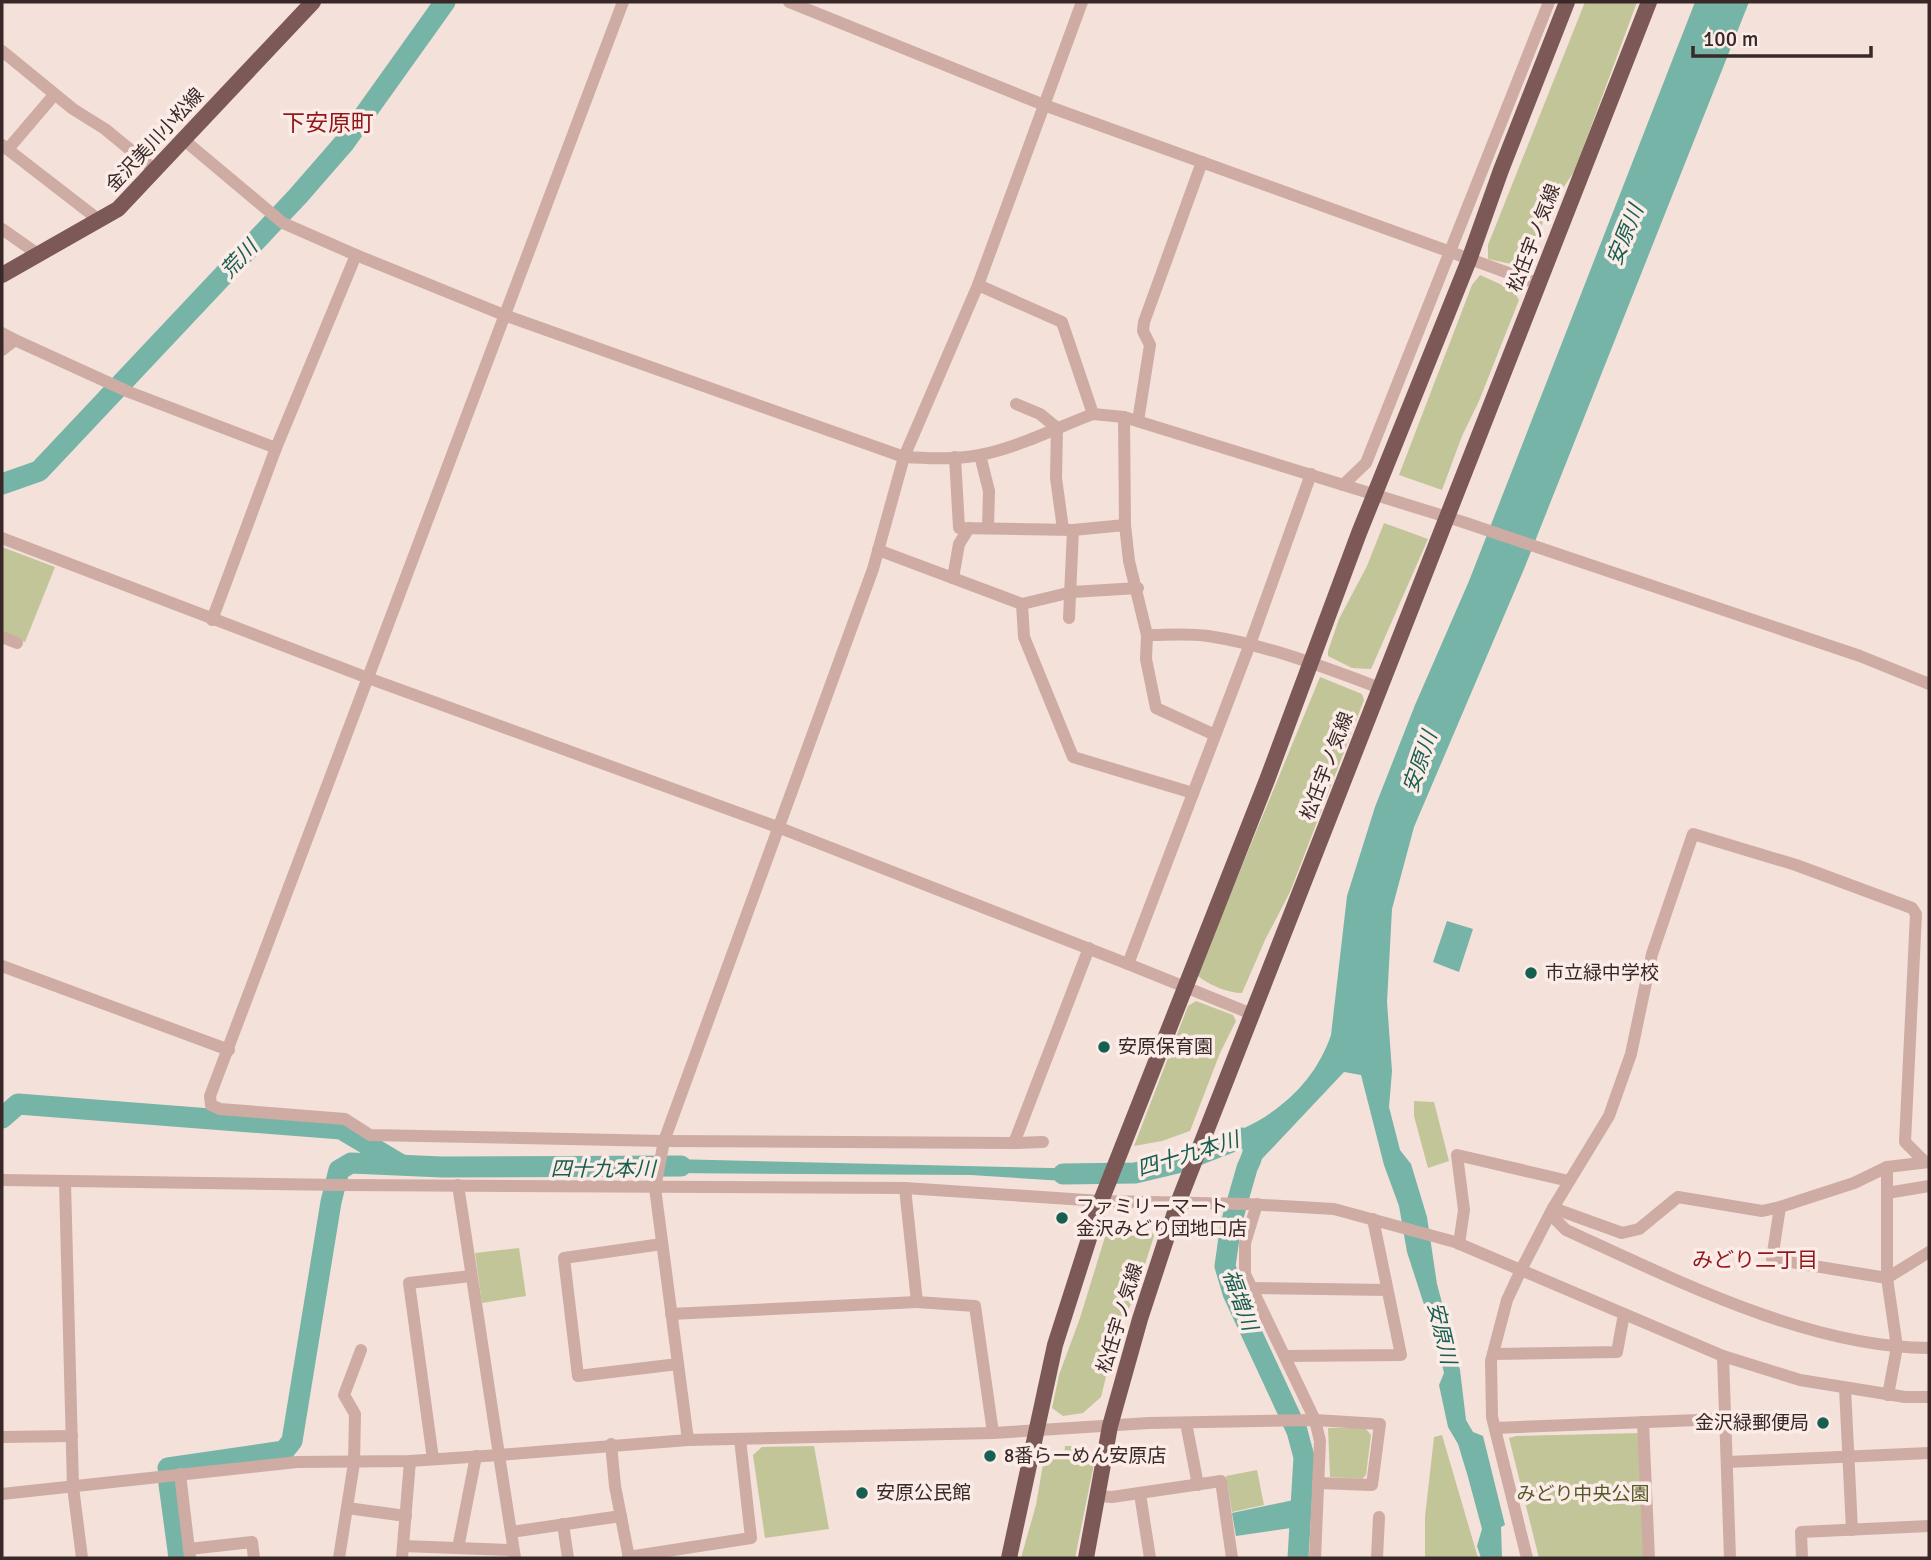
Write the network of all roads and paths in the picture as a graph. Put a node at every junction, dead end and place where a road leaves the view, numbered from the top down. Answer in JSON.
{"nodes":[{"id":1,"x":313,"y":2,"type":"edge"},
{"id":2,"x":623,"y":2,"type":"edge"},
{"id":3,"x":789,"y":2,"type":"edge"},
{"id":4,"x":1082,"y":2,"type":"edge"},
{"id":5,"x":1549,"y":2,"type":"edge"},
{"id":6,"x":1567,"y":2,"type":"edge"},
{"id":7,"x":1649,"y":2,"type":"edge"},
{"id":8,"x":2,"y":51,"type":"edge"},
{"id":9,"x":54,"y":95,"type":"junction"},
{"id":10,"x":1044,"y":105,"type":"junction"},
{"id":11,"x":184,"y":140,"type":"junction"},
{"id":12,"x":5,"y":147,"type":"edge"},
{"id":13,"x":1202,"y":162,"type":"junction"},
{"id":14,"x":156,"y":171,"type":"junction"},
{"id":15,"x":99,"y":220,"type":"junction"},
{"id":16,"x":2,"y":229,"type":"edge"},
{"id":17,"x":1449,"y":253,"type":"junction"},
{"id":18,"x":356,"y":255,"type":"junction"},
{"id":19,"x":39,"y":256,"type":"junction"},
{"id":20,"x":1469,"y":260,"type":"junction"},
{"id":21,"x":2,"y":275,"type":"edge"},
{"id":22,"x":1539,"y":284,"type":"junction"},
{"id":23,"x":978,"y":285,"type":"junction"},
{"id":24,"x":504,"y":315,"type":"junction"},
{"id":25,"x":2,"y":333,"type":"edge"},
{"id":26,"x":15,"y":340,"type":"junction"},
{"id":27,"x":2,"y":350,"type":"edge"},
{"id":28,"x":1016,"y":404,"type":"dead end"},
{"id":29,"x":1093,"y":414,"type":"junction"},
{"id":30,"x":1124,"y":416,"type":"junction"},
{"id":31,"x":1138,"y":421,"type":"junction"},
{"id":32,"x":1057,"y":428,"type":"junction"},
{"id":33,"x":276,"y":448,"type":"junction"},
{"id":34,"x":980,"y":455,"type":"junction"},
{"id":35,"x":904,"y":457,"type":"junction"},
{"id":36,"x":955,"y":457,"type":"junction"},
{"id":37,"x":1311,"y":474,"type":"junction"},
{"id":38,"x":1343,"y":485,"type":"junction"},
{"id":39,"x":1374,"y":494,"type":"junction"},
{"id":40,"x":1456,"y":520,"type":"junction"},
{"id":41,"x":1125,"y":525,"type":"junction"},
{"id":42,"x":969,"y":528,"type":"junction"},
{"id":43,"x":988,"y":528,"type":"junction"},
{"id":44,"x":1068,"y":529,"type":"junction"},
{"id":45,"x":2,"y":538,"type":"edge"},
{"id":46,"x":878,"y":550,"type":"junction"},
{"id":47,"x":953,"y":578,"type":"junction"},
{"id":48,"x":1138,"y":588,"type":"junction"},
{"id":49,"x":1072,"y":592,"type":"junction"},
{"id":50,"x":1022,"y":604,"type":"junction"},
{"id":51,"x":1069,"y":618,"type":"dead end"},
{"id":52,"x":212,"y":620,"type":"junction"},
{"id":53,"x":1147,"y":635,"type":"junction"},
{"id":54,"x":2,"y":637,"type":"edge"},
{"id":55,"x":17,"y":643,"type":"dead end"},
{"id":56,"x":1250,"y":644,"type":"junction"},
{"id":57,"x":1311,"y":662,"type":"junction"},
{"id":58,"x":368,"y":678,"type":"junction"},
{"id":59,"x":1929,"y":684,"type":"edge"},
{"id":60,"x":1380,"y":688,"type":"junction"},
{"id":61,"x":1215,"y":735,"type":"junction"},
{"id":62,"x":1193,"y":793,"type":"junction"},
{"id":63,"x":780,"y":828,"type":"junction"},
{"id":64,"x":1089,"y":948,"type":"junction"},
{"id":65,"x":1128,"y":964,"type":"junction"},
{"id":66,"x":2,"y":966,"type":"edge"},
{"id":67,"x":1185,"y":986,"type":"junction"},
{"id":68,"x":1252,"y":1014,"type":"junction"},
{"id":69,"x":229,"y":1050,"type":"junction"},
{"id":70,"x":1043,"y":1142,"type":"dead end"},
{"id":71,"x":1014,"y":1143,"type":"junction"},
{"id":72,"x":663,"y":1145,"type":"junction"},
{"id":73,"x":1927,"y":1162,"type":"edge"},
{"id":74,"x":1887,"y":1167,"type":"junction"},
{"id":75,"x":2,"y":1180,"type":"edge"},
{"id":76,"x":1569,"y":1181,"type":"junction"},
{"id":77,"x":65,"y":1182,"type":"junction"},
{"id":78,"x":656,"y":1182,"type":"junction"},
{"id":79,"x":458,"y":1185,"type":"junction"},
{"id":80,"x":1929,"y":1186,"type":"edge"},
{"id":81,"x":905,"y":1188,"type":"junction"},
{"id":82,"x":1886,"y":1193,"type":"junction"},
{"id":83,"x":1101,"y":1201,"type":"junction"},
{"id":84,"x":1178,"y":1203,"type":"junction"},
{"id":85,"x":1252,"y":1204,"type":"junction"},
{"id":86,"x":1780,"y":1207,"type":"junction"},
{"id":87,"x":1551,"y":1211,"type":"junction"},
{"id":88,"x":1373,"y":1219,"type":"junction"},
{"id":89,"x":662,"y":1244,"type":"junction"},
{"id":90,"x":1459,"y":1244,"type":"junction"},
{"id":91,"x":1929,"y":1252,"type":"edge"},
{"id":92,"x":1521,"y":1270,"type":"junction"},
{"id":93,"x":471,"y":1276,"type":"junction"},
{"id":94,"x":1887,"y":1278,"type":"junction"},
{"id":95,"x":1252,"y":1288,"type":"junction"},
{"id":96,"x":1387,"y":1290,"type":"junction"},
{"id":97,"x":917,"y":1302,"type":"junction"},
{"id":98,"x":671,"y":1314,"type":"junction"},
{"id":99,"x":1624,"y":1314,"type":"junction"},
{"id":100,"x":1897,"y":1348,"type":"junction"},
{"id":101,"x":1929,"y":1348,"type":"edge"},
{"id":102,"x":361,"y":1350,"type":"dead end"},
{"id":103,"x":1493,"y":1354,"type":"junction"},
{"id":104,"x":1285,"y":1356,"type":"junction"},
{"id":105,"x":1723,"y":1356,"type":"junction"},
{"id":106,"x":678,"y":1364,"type":"junction"},
{"id":107,"x":1846,"y":1388,"type":"junction"},
{"id":108,"x":1888,"y":1395,"type":"junction"},
{"id":109,"x":1929,"y":1397,"type":"edge"},
{"id":110,"x":1725,"y":1419,"type":"junction"},
{"id":111,"x":1310,"y":1420,"type":"junction"},
{"id":112,"x":1643,"y":1422,"type":"junction"},
{"id":113,"x":1186,"y":1423,"type":"junction"},
{"id":114,"x":1110,"y":1426,"type":"junction"},
{"id":115,"x":1495,"y":1428,"type":"junction"},
{"id":116,"x":1035,"y":1431,"type":"junction"},
{"id":117,"x":993,"y":1433,"type":"junction"},
{"id":118,"x":72,"y":1436,"type":"junction"},
{"id":119,"x":2,"y":1437,"type":"edge"},
{"id":120,"x":740,"y":1439,"type":"junction"},
{"id":121,"x":688,"y":1440,"type":"junction"},
{"id":122,"x":611,"y":1444,"type":"junction"},
{"id":123,"x":1929,"y":1453,"type":"edge"},
{"id":124,"x":499,"y":1454,"type":"junction"},
{"id":125,"x":1849,"y":1455,"type":"junction"},
{"id":126,"x":476,"y":1456,"type":"junction"},
{"id":127,"x":433,"y":1459,"type":"junction"},
{"id":128,"x":410,"y":1461,"type":"junction"},
{"id":129,"x":1727,"y":1462,"type":"junction"},
{"id":130,"x":354,"y":1463,"type":"junction"},
{"id":131,"x":180,"y":1474,"type":"junction"},
{"id":132,"x":1318,"y":1483,"type":"junction"},
{"id":133,"x":1198,"y":1485,"type":"junction"},
{"id":134,"x":73,"y":1487,"type":"junction"},
{"id":135,"x":2,"y":1494,"type":"edge"},
{"id":136,"x":1140,"y":1494,"type":"junction"},
{"id":137,"x":1097,"y":1496,"type":"junction"},
{"id":138,"x":347,"y":1508,"type":"junction"},
{"id":139,"x":406,"y":1516,"type":"junction"},
{"id":140,"x":621,"y":1516,"type":"junction"},
{"id":141,"x":1379,"y":1517,"type":"dead end"},
{"id":142,"x":563,"y":1524,"type":"junction"},
{"id":143,"x":1929,"y":1526,"type":"edge"},
{"id":144,"x":1852,"y":1530,"type":"junction"},
{"id":145,"x":511,"y":1532,"type":"junction"},
{"id":146,"x":458,"y":1549,"type":"junction"},
{"id":147,"x":403,"y":1552,"type":"edge"},
{"id":148,"x":190,"y":1553,"type":"edge"},
{"id":149,"x":514,"y":1554,"type":"edge"},
{"id":150,"x":82,"y":1558,"type":"edge"},
{"id":151,"x":254,"y":1558,"type":"edge"},
{"id":152,"x":339,"y":1558,"type":"edge"},
{"id":153,"x":568,"y":1558,"type":"edge"},
{"id":154,"x":629,"y":1558,"type":"edge"},
{"id":155,"x":1009,"y":1558,"type":"edge"},
{"id":156,"x":1086,"y":1558,"type":"edge"},
{"id":157,"x":1150,"y":1558,"type":"edge"},
{"id":158,"x":1233,"y":1558,"type":"edge"},
{"id":159,"x":1315,"y":1558,"type":"edge"},
{"id":160,"x":1377,"y":1558,"type":"edge"},
{"id":161,"x":1527,"y":1558,"type":"edge"},
{"id":162,"x":1648,"y":1558,"type":"edge"},
{"id":163,"x":1730,"y":1558,"type":"edge"},
{"id":164,"x":1802,"y":1558,"type":"edge"}],
"edges":[{"from":1,"to":11,"type":"main road","name":"金沢美川小松線"},
{"from":2,"to":24,"type":"street"},
{"from":3,"to":10,"type":"street"},
{"from":4,"to":10,"type":"street"},
{"from":5,"to":17,"type":"street"},
{"from":6,"to":20,"type":"main road"},
{"from":7,"to":22,"type":"main road","name":"松任宇ノ気線"},
{"from":8,"to":9,"type":"street"},
{"from":9,"to":12,"type":"street"},
{"from":9,"to":14,"type":"street"},
{"from":10,"to":13,"type":"street"},
{"from":10,"to":23,"type":"street"},
{"from":11,"to":14,"type":"main road","name":"金沢美川小松線"},
{"from":11,"to":18,"type":"street"},
{"from":12,"to":15,"type":"street"},
{"from":13,"to":17,"type":"street"},
{"from":13,"to":31,"type":"street"},
{"from":14,"to":15,"type":"main road","name":"金沢美川小松線"},
{"from":15,"to":19,"type":"main road","name":"金沢美川小松線"},
{"from":16,"to":19,"type":"street"},
{"from":17,"to":20,"type":"street"},
{"from":17,"to":38,"type":"street"},
{"from":18,"to":24,"type":"street"},
{"from":18,"to":33,"type":"street"},
{"from":19,"to":21,"type":"main road","name":"金沢美川小松線"},
{"from":20,"to":22,"type":"street"},
{"from":20,"to":39,"type":"main road"},
{"from":22,"to":40,"type":"main road","name":"松任宇ノ気線"},
{"from":23,"to":29,"type":"street"},
{"from":23,"to":35,"type":"street"},
{"from":24,"to":35,"type":"street"},
{"from":24,"to":58,"type":"street"},
{"from":25,"to":26,"type":"street"},
{"from":26,"to":27,"type":"street"},
{"from":26,"to":33,"type":"street"},
{"from":28,"to":32,"type":"street"},
{"from":29,"to":30,"type":"street"},
{"from":29,"to":32,"type":"street"},
{"from":30,"to":31,"type":"street"},
{"from":30,"to":41,"type":"street"},
{"from":31,"to":37,"type":"street"},
{"from":32,"to":34,"type":"street"},
{"from":32,"to":44,"type":"street"},
{"from":33,"to":52,"type":"street"},
{"from":34,"to":36,"type":"street"},
{"from":34,"to":43,"type":"street"},
{"from":35,"to":36,"type":"street"},
{"from":35,"to":46,"type":"street"},
{"from":36,"to":42,"type":"street"},
{"from":37,"to":38,"type":"street"},
{"from":37,"to":56,"type":"street"},
{"from":38,"to":39,"type":"street"},
{"from":39,"to":40,"type":"street"},
{"from":39,"to":57,"type":"main road"},
{"from":40,"to":59,"type":"street"},
{"from":40,"to":60,"type":"main road","name":"松任宇ノ気線"},
{"from":41,"to":44,"type":"street"},
{"from":41,"to":48,"type":"street"},
{"from":42,"to":43,"type":"street"},
{"from":42,"to":47,"type":"street"},
{"from":43,"to":44,"type":"street"},
{"from":44,"to":49,"type":"street"},
{"from":45,"to":52,"type":"street"},
{"from":46,"to":47,"type":"street"},
{"from":46,"to":63,"type":"street"},
{"from":47,"to":50,"type":"street"},
{"from":48,"to":49,"type":"street"},
{"from":48,"to":53,"type":"street"},
{"from":49,"to":50,"type":"street"},
{"from":49,"to":51,"type":"street"},
{"from":50,"to":62,"type":"street"},
{"from":52,"to":58,"type":"street"},
{"from":53,"to":56,"type":"street"},
{"from":53,"to":61,"type":"street"},
{"from":54,"to":55,"type":"street"},
{"from":56,"to":57,"type":"street"},
{"from":56,"to":61,"type":"street"},
{"from":57,"to":60,"type":"street"},
{"from":57,"to":67,"type":"main road"},
{"from":58,"to":63,"type":"street"},
{"from":58,"to":69,"type":"street"},
{"from":60,"to":68,"type":"main road","name":"松任宇ノ気線"},
{"from":61,"to":62,"type":"street"},
{"from":62,"to":65,"type":"street"},
{"from":63,"to":64,"type":"street"},
{"from":63,"to":72,"type":"street"},
{"from":64,"to":65,"type":"street"},
{"from":64,"to":71,"type":"street"},
{"from":65,"to":67,"type":"street"},
{"from":66,"to":69,"type":"street"},
{"from":67,"to":68,"type":"street"},
{"from":67,"to":83,"type":"main road"},
{"from":68,"to":84,"type":"main road","name":"松任宇ノ気線"},
{"from":69,"to":72,"type":"street"},
{"from":70,"to":71,"type":"street"},
{"from":71,"to":72,"type":"street"},
{"from":72,"to":78,"type":"street"},
{"from":73,"to":74,"type":"street"},
{"from":73,"to":76,"type":"street"},
{"from":74,"to":82,"type":"street"},
{"from":74,"to":86,"type":"street"},
{"from":75,"to":77,"type":"street"},
{"from":76,"to":87,"type":"street"},
{"from":76,"to":90,"type":"street"},
{"from":77,"to":79,"type":"street"},
{"from":77,"to":118,"type":"street"},
{"from":78,"to":79,"type":"street"},
{"from":78,"to":81,"type":"street"},
{"from":78,"to":89,"type":"street"},
{"from":79,"to":93,"type":"street"},
{"from":80,"to":82,"type":"street"},
{"from":81,"to":83,"type":"street"},
{"from":81,"to":97,"type":"street"},
{"from":82,"to":94,"type":"street"},
{"from":83,"to":84,"type":"street"},
{"from":83,"to":116,"type":"main road"},
{"from":84,"to":85,"type":"street"},
{"from":84,"to":114,"type":"main road","name":"松任宇ノ気線"},
{"from":85,"to":88,"type":"street"},
{"from":85,"to":95,"type":"street"},
{"from":86,"to":87,"type":"street"},
{"from":86,"to":94,"type":"street"},
{"from":87,"to":92,"type":"street"},
{"from":87,"to":100,"type":"street"},
{"from":88,"to":90,"type":"street"},
{"from":88,"to":96,"type":"street"},
{"from":89,"to":98,"type":"street"},
{"from":89,"to":106,"type":"street"},
{"from":90,"to":92,"type":"street"},
{"from":91,"to":94,"type":"street"},
{"from":92,"to":99,"type":"street"},
{"from":92,"to":103,"type":"street"},
{"from":93,"to":124,"type":"street"},
{"from":93,"to":127,"type":"street"},
{"from":94,"to":100,"type":"street"},
{"from":95,"to":96,"type":"street"},
{"from":95,"to":104,"type":"street"},
{"from":96,"to":104,"type":"street"},
{"from":97,"to":98,"type":"street"},
{"from":97,"to":117,"type":"street"},
{"from":98,"to":106,"type":"street"},
{"from":99,"to":103,"type":"street"},
{"from":99,"to":105,"type":"street"},
{"from":100,"to":101,"type":"street"},
{"from":100,"to":108,"type":"street"},
{"from":102,"to":130,"type":"street"},
{"from":103,"to":115,"type":"street"},
{"from":104,"to":111,"type":"street"},
{"from":105,"to":107,"type":"street"},
{"from":105,"to":110,"type":"street"},
{"from":106,"to":121,"type":"street"},
{"from":107,"to":108,"type":"street"},
{"from":107,"to":125,"type":"street"},
{"from":108,"to":109,"type":"street"},
{"from":110,"to":112,"type":"street"},
{"from":110,"to":129,"type":"street"},
{"from":111,"to":113,"type":"street"},
{"from":111,"to":132,"type":"street"},
{"from":111,"to":132,"type":"street"},
{"from":112,"to":115,"type":"street"},
{"from":112,"to":162,"type":"street"},
{"from":113,"to":114,"type":"street"},
{"from":113,"to":133,"type":"street"},
{"from":114,"to":116,"type":"street"},
{"from":114,"to":137,"type":"main road","name":"松任宇ノ気線"},
{"from":115,"to":161,"type":"street"},
{"from":116,"to":117,"type":"street"},
{"from":116,"to":155,"type":"main road"},
{"from":117,"to":120,"type":"street"},
{"from":118,"to":119,"type":"street"},
{"from":118,"to":134,"type":"street"},
{"from":120,"to":121,"type":"street"},
{"from":120,"to":154,"type":"street"},
{"from":121,"to":122,"type":"street"},
{"from":122,"to":124,"type":"street"},
{"from":122,"to":140,"type":"street"},
{"from":123,"to":125,"type":"street"},
{"from":124,"to":126,"type":"street"},
{"from":124,"to":145,"type":"street"},
{"from":125,"to":129,"type":"street"},
{"from":125,"to":144,"type":"street"},
{"from":126,"to":127,"type":"street"},
{"from":126,"to":146,"type":"street"},
{"from":127,"to":128,"type":"street"},
{"from":128,"to":130,"type":"street"},
{"from":128,"to":139,"type":"street"},
{"from":129,"to":163,"type":"street"},
{"from":130,"to":131,"type":"street"},
{"from":130,"to":138,"type":"street"},
{"from":131,"to":134,"type":"street"},
{"from":131,"to":148,"type":"street"},
{"from":132,"to":159,"type":"street"},
{"from":133,"to":136,"type":"street"},
{"from":133,"to":158,"type":"street"},
{"from":134,"to":135,"type":"street"},
{"from":134,"to":150,"type":"street"},
{"from":136,"to":137,"type":"street"},
{"from":136,"to":157,"type":"street"},
{"from":137,"to":156,"type":"main road","name":"松任宇ノ気線"},
{"from":138,"to":139,"type":"street"},
{"from":138,"to":152,"type":"street"},
{"from":139,"to":147,"type":"street"},
{"from":140,"to":142,"type":"street"},
{"from":140,"to":154,"type":"street"},
{"from":141,"to":160,"type":"street"},
{"from":142,"to":145,"type":"street"},
{"from":142,"to":153,"type":"street"},
{"from":143,"to":144,"type":"street"},
{"from":144,"to":164,"type":"street"},
{"from":145,"to":149,"type":"street"},
{"from":146,"to":147,"type":"street"},
{"from":146,"to":149,"type":"street"},
{"from":148,"to":151,"type":"street"}]}
